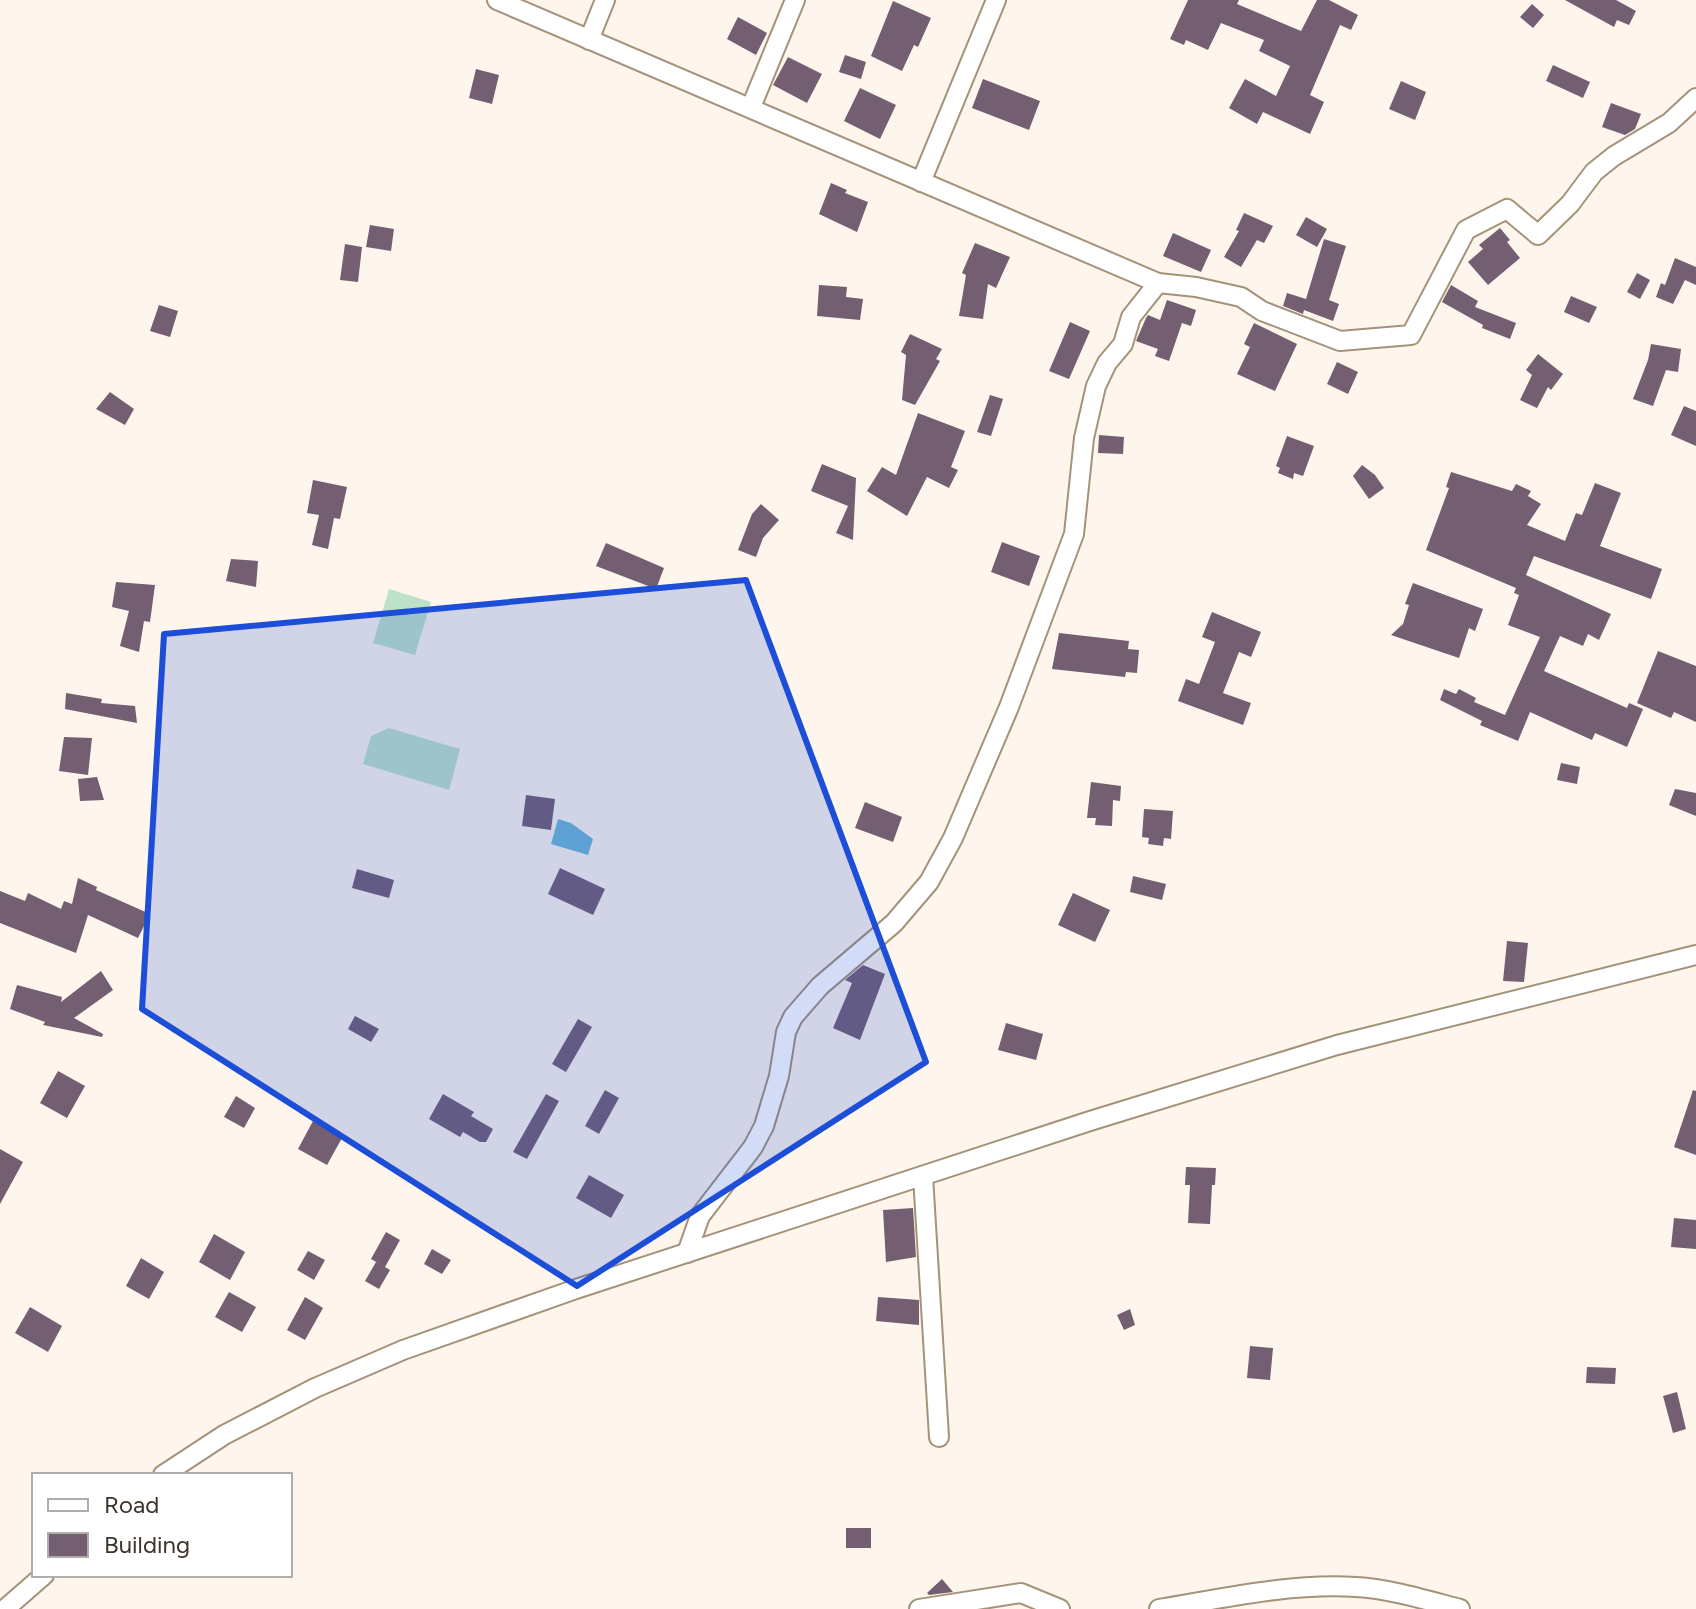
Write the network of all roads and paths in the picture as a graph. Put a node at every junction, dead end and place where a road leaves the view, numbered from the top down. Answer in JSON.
{"nodes":[{"id":1,"x":497,"y":0,"type":"edge"},
{"id":2,"x":605,"y":0,"type":"edge"},
{"id":3,"x":795,"y":0,"type":"edge"},
{"id":4,"x":996,"y":0,"type":"edge"},
{"id":5,"x":589,"y":40,"type":"junction"},
{"id":6,"x":1696,"y":98,"type":"edge"},
{"id":7,"x":751,"y":107,"type":"junction"},
{"id":8,"x":921,"y":182,"type":"junction"},
{"id":9,"x":1158,"y":283,"type":"junction"},
{"id":10,"x":1696,"y":955,"type":"edge"},
{"id":11,"x":923,"y":1176,"type":"junction"},
{"id":12,"x":687,"y":1253,"type":"junction"},
{"id":13,"x":939,"y":1437,"type":"dead end"},
{"id":14,"x":166,"y":1473,"type":"edge"},
{"id":15,"x":42,"y":1577,"type":"edge"},
{"id":16,"x":5,"y":1609,"type":"edge"},
{"id":17,"x":919,"y":1609,"type":"edge"},
{"id":18,"x":1060,"y":1609,"type":"edge"},
{"id":19,"x":1159,"y":1609,"type":"edge"},
{"id":20,"x":1460,"y":1609,"type":"edge"}],
"edges":[{"from":1,"to":5,"type":"street"},
{"from":2,"to":5,"type":"street"},
{"from":3,"to":7,"type":"street"},
{"from":4,"to":8,"type":"street"},
{"from":5,"to":7,"type":"street"},
{"from":6,"to":9,"type":"street"},
{"from":7,"to":8,"type":"street"},
{"from":8,"to":9,"type":"street"},
{"from":9,"to":12,"type":"street"},
{"from":10,"to":11,"type":"street"},
{"from":11,"to":12,"type":"street"},
{"from":11,"to":13,"type":"street"},
{"from":12,"to":14,"type":"street"},
{"from":15,"to":16,"type":"street"},
{"from":17,"to":18,"type":"street"},
{"from":19,"to":20,"type":"street"}]}
